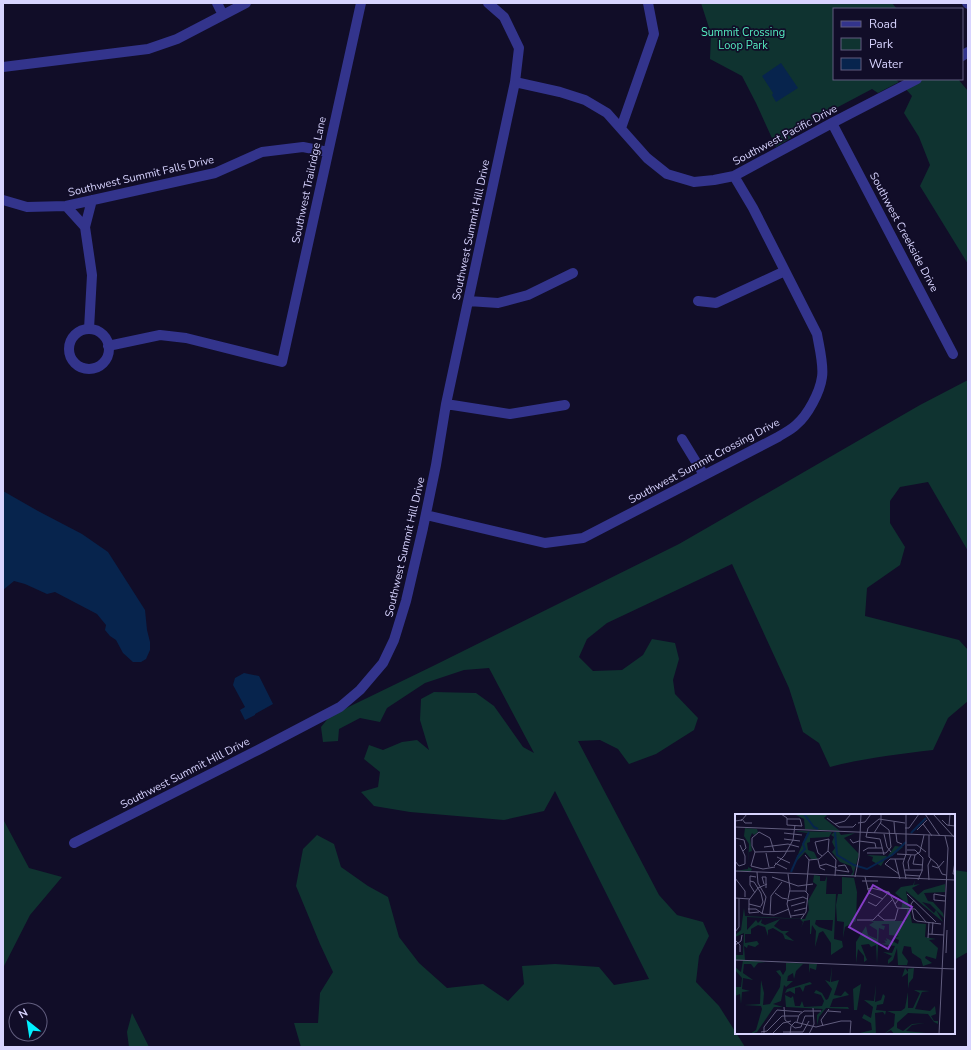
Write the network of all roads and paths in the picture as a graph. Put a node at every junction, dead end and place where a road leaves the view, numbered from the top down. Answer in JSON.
{"nodes":[{"id":1,"x":217,"y":3,"type":"edge"},
{"id":2,"x":246,"y":3,"type":"edge"},
{"id":3,"x":361,"y":3,"type":"edge"},
{"id":4,"x":488,"y":3,"type":"edge"},
{"id":5,"x":648,"y":3,"type":"edge"},
{"id":6,"x":499,"y":6,"type":"edge"},
{"id":7,"x":223,"y":15,"type":"junction"},
{"id":8,"x":3,"y":68,"type":"edge"},
{"id":9,"x":915,"y":80,"type":"edge"},
{"id":10,"x":515,"y":82,"type":"junction"},
{"id":11,"x":832,"y":123,"type":"junction"},
{"id":12,"x":621,"y":128,"type":"junction"},
{"id":13,"x":328,"y":152,"type":"junction"},
{"id":14,"x":734,"y":176,"type":"junction"},
{"id":15,"x":3,"y":200,"type":"edge"},
{"id":16,"x":92,"y":200,"type":"junction"},
{"id":17,"x":66,"y":206,"type":"junction"},
{"id":18,"x":85,"y":228,"type":"junction"},
{"id":19,"x":785,"y":271,"type":"junction"},
{"id":20,"x":573,"y":273,"type":"dead end"},
{"id":21,"x":468,"y":300,"type":"junction"},
{"id":22,"x":698,"y":301,"type":"dead end"},
{"id":23,"x":89,"y":329,"type":"junction"},
{"id":24,"x":108,"y":346,"type":"junction"},
{"id":25,"x":953,"y":354,"type":"dead end"},
{"id":26,"x":446,"y":404,"type":"junction"},
{"id":27,"x":565,"y":405,"type":"dead end"},
{"id":28,"x":682,"y":440,"type":"dead end"},
{"id":29,"x":704,"y":475,"type":"junction"},
{"id":30,"x":426,"y":515,"type":"junction"},
{"id":31,"x":74,"y":843,"type":"dead end"}],
"edges":[{"from":1,"to":7,"type":"street"},
{"from":2,"to":7,"type":"street"},
{"from":3,"to":13,"type":"street","name":"Southwest Trailridge Lane"},
{"from":4,"to":6,"type":"street"},
{"from":5,"to":12,"type":"street"},
{"from":6,"to":10,"type":"street"},
{"from":7,"to":8,"type":"street"},
{"from":9,"to":11,"type":"street","name":"Southwest Pacific Drive"},
{"from":10,"to":12,"type":"street","name":"Southwest Pacific Drive"},
{"from":10,"to":21,"type":"street","name":"Southwest Summit Hill Drive"},
{"from":11,"to":14,"type":"street","name":"Southwest Pacific Drive"},
{"from":11,"to":25,"type":"street","name":"Southwest Creekside Drive"},
{"from":12,"to":14,"type":"street","name":"Southwest Pacific Drive"},
{"from":13,"to":16,"type":"street","name":"Southwest Summit Falls Drive"},
{"from":13,"to":24,"type":"street","name":"Southwest Trailridge Lane"},
{"from":14,"to":19,"type":"street","name":"Southwest Summit Crossing Drive"},
{"from":15,"to":17,"type":"street","name":"Southwest Summit Falls Drive"},
{"from":16,"to":17,"type":"street","name":"Southwest Summit Falls Drive"},
{"from":16,"to":18,"type":"street"},
{"from":17,"to":18,"type":"street"},
{"from":18,"to":23,"type":"street"},
{"from":19,"to":22,"type":"street"},
{"from":19,"to":29,"type":"street","name":"Southwest Summit Crossing Drive"},
{"from":20,"to":21,"type":"street"},
{"from":21,"to":26,"type":"street","name":"Southwest Summit Hill Drive"},
{"from":23,"to":24,"type":"street"},
{"from":23,"to":24,"type":"street"},
{"from":26,"to":27,"type":"street"},
{"from":26,"to":30,"type":"street","name":"Southwest Summit Hill Drive"},
{"from":28,"to":29,"type":"street"},
{"from":29,"to":30,"type":"street","name":"Southwest Summit Crossing Drive"},
{"from":30,"to":31,"type":"street","name":"Southwest Summit Hill Drive"}]}
